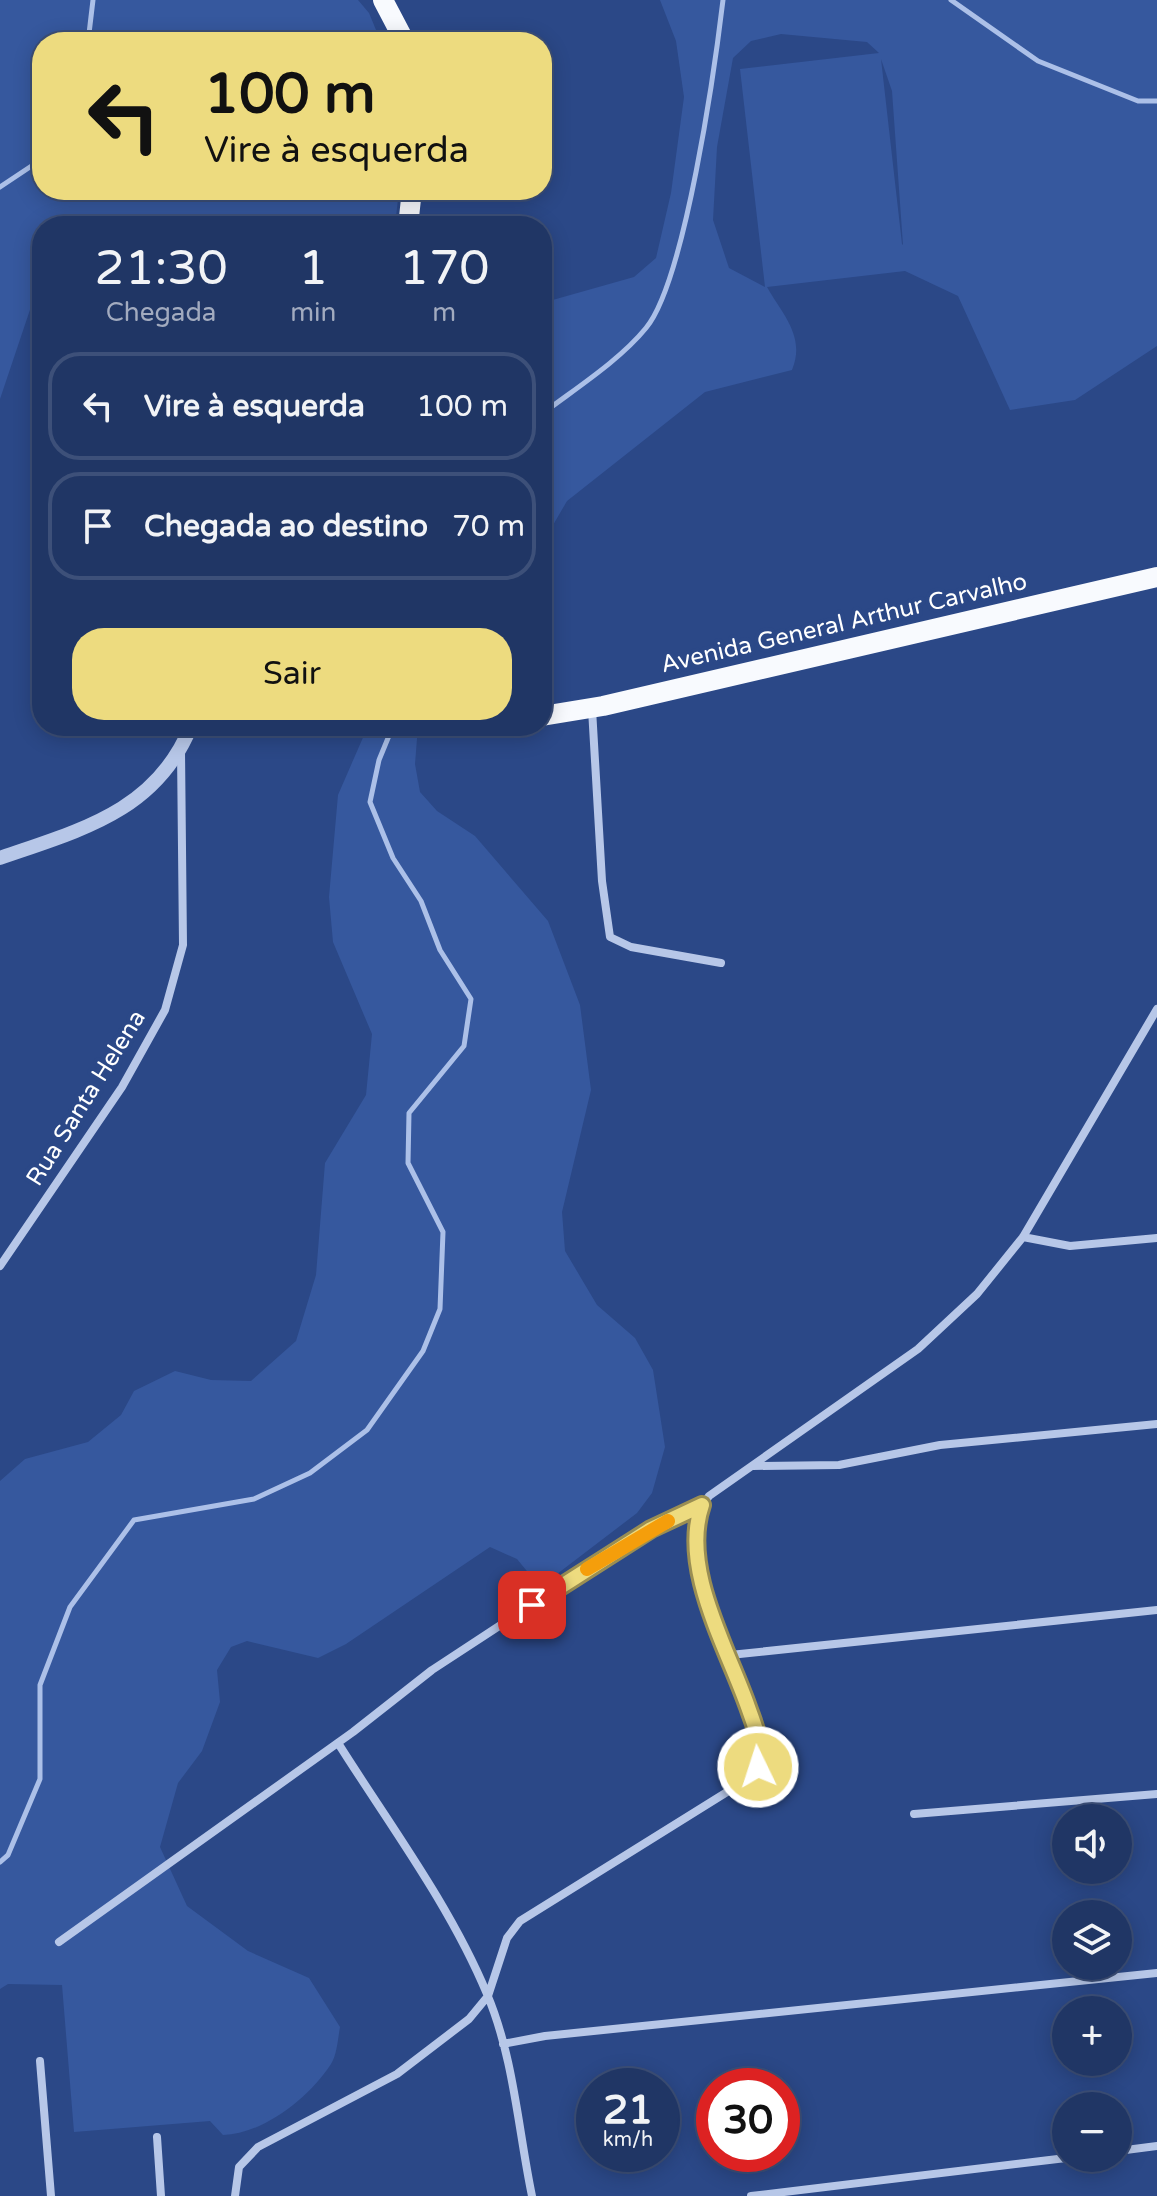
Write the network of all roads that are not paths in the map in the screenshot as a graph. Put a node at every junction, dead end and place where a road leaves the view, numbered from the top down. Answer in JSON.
{"nodes":[{"id":1,"x":383,"y":0,"type":"edge"},
{"id":2,"x":400,"y":32,"type":"edge"},
{"id":3,"x":1157,"y":577,"type":"edge"},
{"id":4,"x":592,"y":708,"type":"junction"},
{"id":5,"x":552,"y":714,"type":"edge"},
{"id":6,"x":187,"y":736,"type":"edge"},
{"id":7,"x":181,"y":750,"type":"junction"},
{"id":8,"x":0,"y":858,"type":"edge"},
{"id":9,"x":721,"y":963,"type":"dead end"},
{"id":10,"x":1157,"y":1009,"type":"edge"},
{"id":11,"x":1147,"y":1025,"type":"junction"},
{"id":12,"x":1157,"y":1029,"type":"edge"},
{"id":13,"x":1023,"y":1237,"type":"junction"},
{"id":14,"x":1157,"y":1238,"type":"edge"},
{"id":15,"x":0,"y":1266,"type":"edge"},
{"id":16,"x":1157,"y":1424,"type":"edge"},
{"id":17,"x":751,"y":1466,"type":"junction"},
{"id":18,"x":702,"y":1505,"type":"junction"},
{"id":19,"x":1157,"y":1610,"type":"edge"},
{"id":20,"x":730,"y":1655,"type":"junction"},
{"id":21,"x":338,"y":1743,"type":"junction"},
{"id":22,"x":1157,"y":1794,"type":"edge"},
{"id":23,"x":914,"y":1814,"type":"dead end"},
{"id":24,"x":59,"y":1942,"type":"dead end"},
{"id":25,"x":1157,"y":1973,"type":"edge"},
{"id":26,"x":488,"y":1996,"type":"junction"},
{"id":27,"x":503,"y":2044,"type":"junction"},
{"id":28,"x":40,"y":2061,"type":"dead end"},
{"id":29,"x":157,"y":2137,"type":"dead end"},
{"id":30,"x":1157,"y":2146,"type":"edge"},
{"id":31,"x":1132,"y":2149,"type":"edge"},
{"id":32,"x":1052,"y":2160,"type":"edge"},
{"id":33,"x":51,"y":2196,"type":"edge"},
{"id":34,"x":161,"y":2196,"type":"edge"},
{"id":35,"x":235,"y":2196,"type":"edge"},
{"id":36,"x":532,"y":2196,"type":"edge"},
{"id":37,"x":751,"y":2196,"type":"edge"}],
"edges":[{"from":1,"to":2,"type":"main road"},
{"from":3,"to":4,"type":"main road","name":"Avenida General Arthur Carvalho"},
{"from":4,"to":5,"type":"main road","name":"Avenida General Arthur Carvalho"},
{"from":4,"to":9,"type":"street"},
{"from":6,"to":7,"type":"street"},
{"from":7,"to":8,"type":"street"},
{"from":7,"to":15,"type":"street","name":"Rua Santa Helena"},
{"from":10,"to":11,"type":"street"},
{"from":11,"to":12,"type":"street"},
{"from":11,"to":13,"type":"street"},
{"from":13,"to":14,"type":"street"},
{"from":13,"to":17,"type":"street"},
{"from":16,"to":17,"type":"street"},
{"from":17,"to":18,"type":"street"},
{"from":18,"to":20,"type":"street"},
{"from":18,"to":21,"type":"street"},
{"from":19,"to":20,"type":"street"},
{"from":20,"to":26,"type":"street"},
{"from":21,"to":24,"type":"street"},
{"from":21,"to":26,"type":"street"},
{"from":22,"to":23,"type":"street"},
{"from":25,"to":27,"type":"street"},
{"from":26,"to":27,"type":"street"},
{"from":26,"to":35,"type":"street"},
{"from":27,"to":36,"type":"street"},
{"from":28,"to":33,"type":"street"},
{"from":29,"to":34,"type":"street"},
{"from":30,"to":31,"type":"street"},
{"from":32,"to":37,"type":"street"}]}
